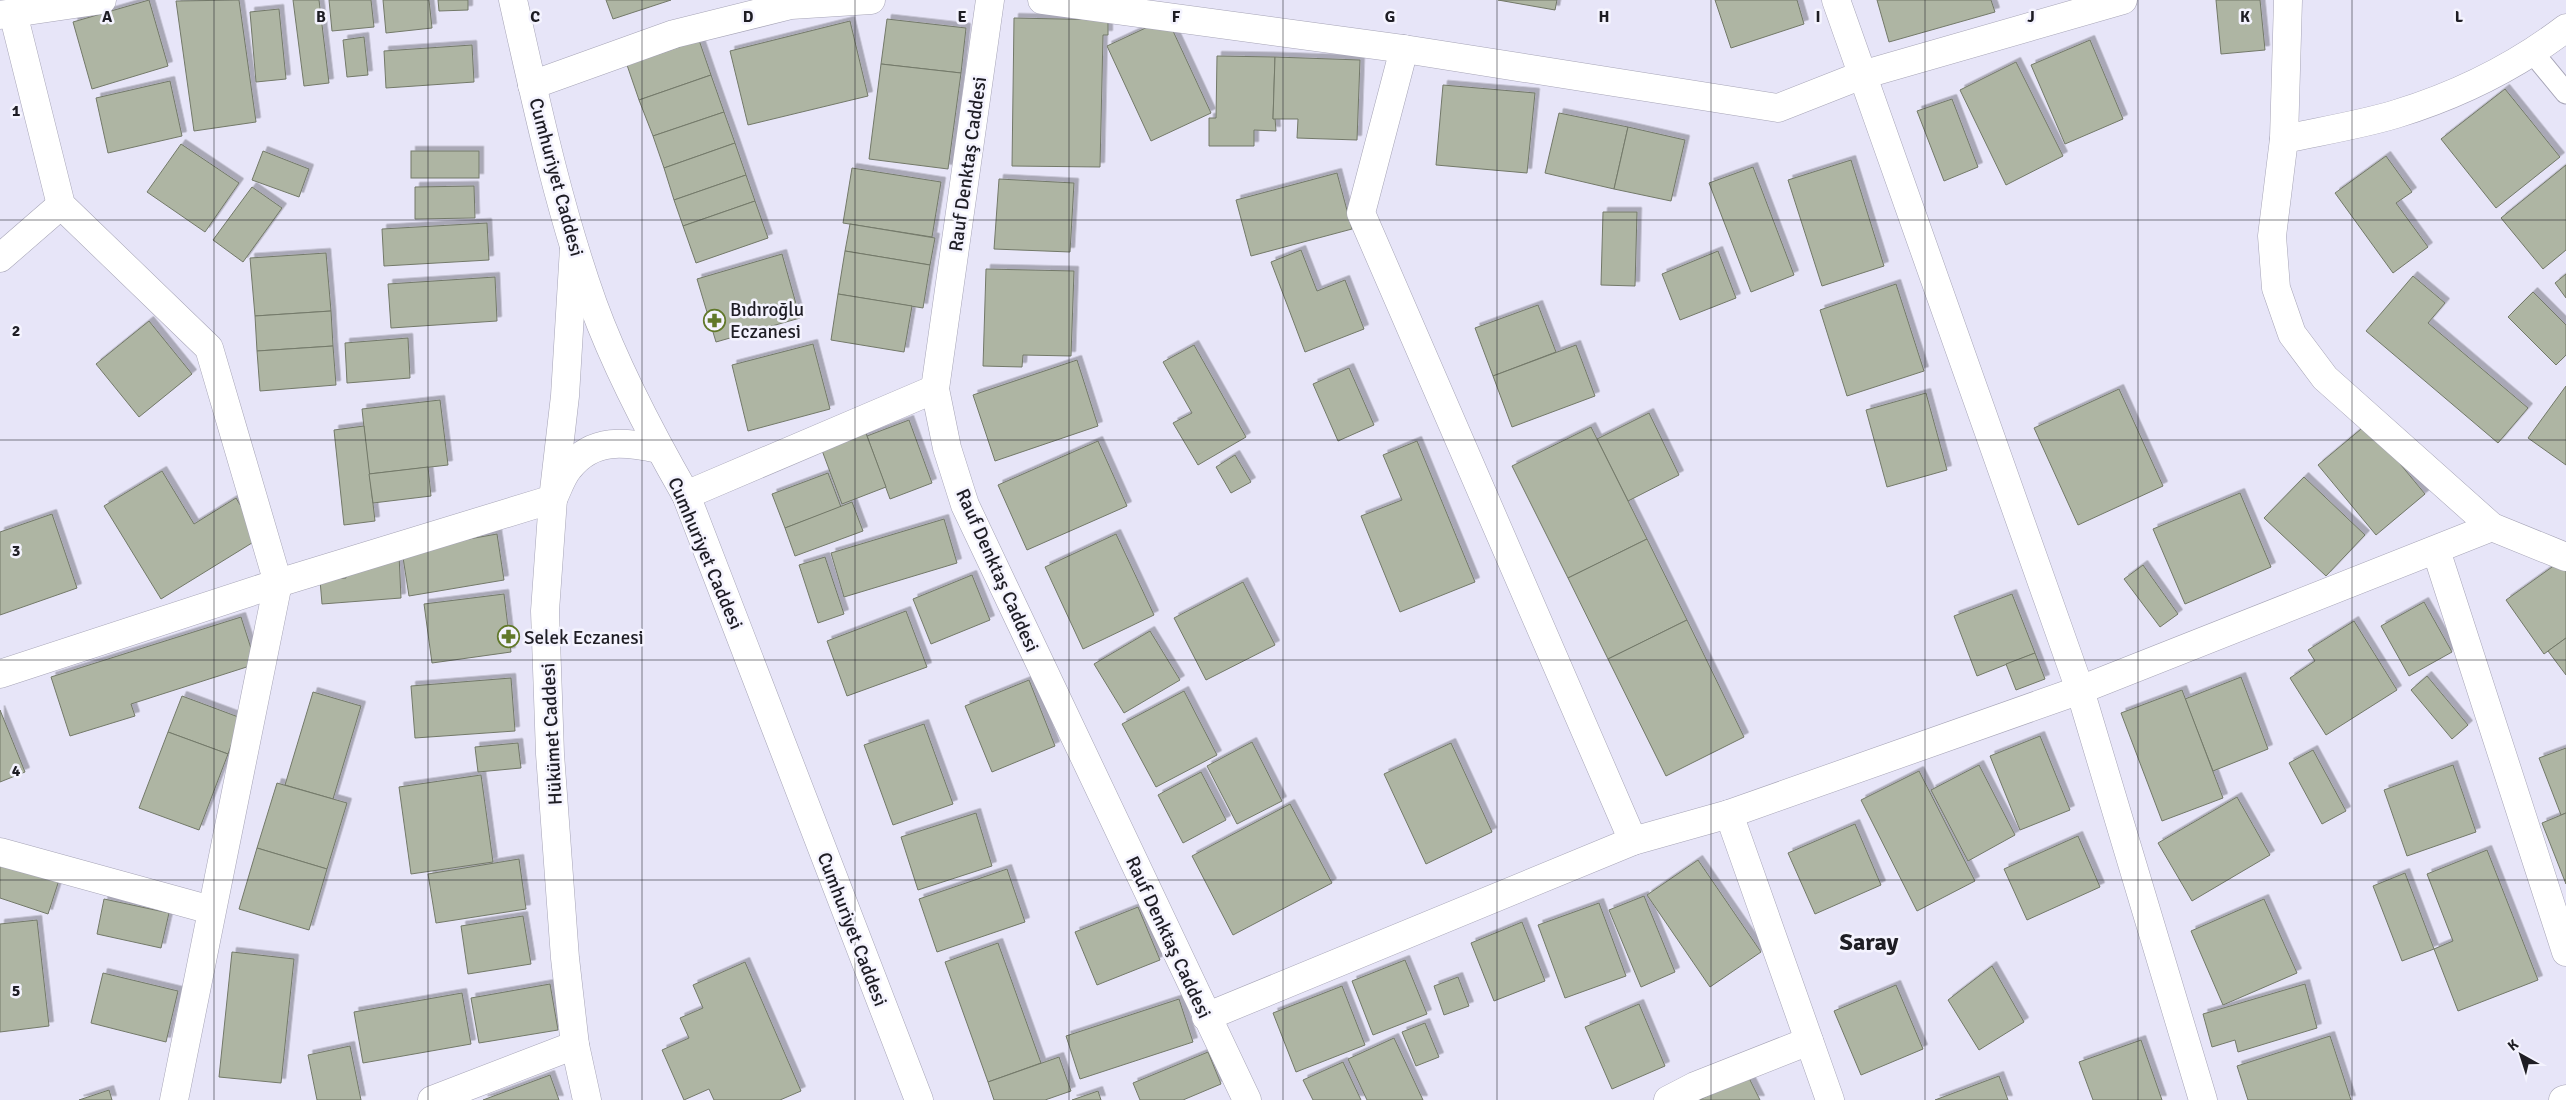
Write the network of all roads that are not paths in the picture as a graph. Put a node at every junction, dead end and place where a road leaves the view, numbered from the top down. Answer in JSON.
{"nodes":[{"id":1,"x":102,"y":0,"type":"edge"},
{"id":2,"x":513,"y":0,"type":"edge"},
{"id":3,"x":871,"y":0,"type":"edge"},
{"id":4,"x":990,"y":0,"type":"edge"},
{"id":5,"x":1042,"y":0,"type":"edge"},
{"id":6,"x":1836,"y":0,"type":"edge"},
{"id":7,"x":2123,"y":0,"type":"edge"},
{"id":8,"x":2288,"y":0,"type":"edge"},
{"id":9,"x":6,"y":14,"type":"edge"},
{"id":10,"x":2566,"y":28,"type":"edge"},
{"id":11,"x":1404,"y":49,"type":"junction"},
{"id":12,"x":2533,"y":53,"type":"junction"},
{"id":13,"x":1862,"y":75,"type":"junction"},
{"id":14,"x":532,"y":85,"type":"junction"},
{"id":15,"x":2566,"y":93,"type":"edge"},
{"id":16,"x":2284,"y":139,"type":"junction"},
{"id":17,"x":61,"y":205,"type":"junction"},
{"id":18,"x":574,"y":246,"type":"junction"},
{"id":19,"x":0,"y":258,"type":"edge"},
{"id":20,"x":935,"y":389,"type":"junction"},
{"id":21,"x":659,"y":449,"type":"junction"},
{"id":22,"x":686,"y":495,"type":"junction"},
{"id":23,"x":553,"y":500,"type":"junction"},
{"id":24,"x":2492,"y":527,"type":"junction"},
{"id":25,"x":2436,"y":550,"type":"junction"},
{"id":26,"x":2566,"y":557,"type":"edge"},
{"id":27,"x":278,"y":583,"type":"junction"},
{"id":28,"x":0,"y":674,"type":"edge"},
{"id":29,"x":2080,"y":690,"type":"junction"},
{"id":30,"x":1729,"y":814,"type":"junction"},
{"id":31,"x":1633,"y":841,"type":"junction"},
{"id":32,"x":0,"y":852,"type":"edge"},
{"id":33,"x":211,"y":910,"type":"junction"},
{"id":34,"x":2566,"y":952,"type":"edge"},
{"id":35,"x":1206,"y":1017,"type":"junction"},
{"id":36,"x":1809,"y":1042,"type":"junction"},
{"id":37,"x":575,"y":1045,"type":"junction"},
{"id":38,"x":174,"y":1100,"type":"edge"},
{"id":39,"x":432,"y":1100,"type":"edge"},
{"id":40,"x":587,"y":1100,"type":"edge"},
{"id":41,"x":919,"y":1100,"type":"edge"},
{"id":42,"x":1247,"y":1100,"type":"edge"},
{"id":43,"x":1668,"y":1100,"type":"edge"},
{"id":44,"x":1830,"y":1100,"type":"edge"},
{"id":45,"x":2203,"y":1100,"type":"edge"}],
"edges":[{"from":1,"to":9,"type":"street"},
{"from":2,"to":14,"type":"street","name":"Cumhuriyet Caddesi"},
{"from":3,"to":14,"type":"street"},
{"from":4,"to":20,"type":"street","name":"Rauf Denktaş Caddesi"},
{"from":5,"to":11,"type":"street"},
{"from":6,"to":13,"type":"street"},
{"from":7,"to":13,"type":"street"},
{"from":8,"to":16,"type":"street"},
{"from":9,"to":17,"type":"street"},
{"from":10,"to":12,"type":"street"},
{"from":11,"to":13,"type":"street"},
{"from":11,"to":31,"type":"street"},
{"from":12,"to":15,"type":"lane"},
{"from":12,"to":16,"type":"street"},
{"from":13,"to":29,"type":"street"},
{"from":14,"to":18,"type":"street","name":"Cumhuriyet Caddesi"},
{"from":16,"to":24,"type":"street"},
{"from":17,"to":19,"type":"street"},
{"from":17,"to":27,"type":"street"},
{"from":18,"to":21,"type":"street","name":"Cumhuriyet Caddesi"},
{"from":18,"to":23,"type":"street","name":"Hükümet Caddesi"},
{"from":20,"to":22,"type":"street"},
{"from":20,"to":35,"type":"street","name":"Rauf Denktaş Caddesi"},
{"from":21,"to":22,"type":"street","name":"Cumhuriyet Caddesi"},
{"from":21,"to":23,"type":"street"},
{"from":22,"to":41,"type":"street","name":"Cumhuriyet Caddesi"},
{"from":23,"to":27,"type":"street"},
{"from":23,"to":37,"type":"street","name":"Hükümet Caddesi"},
{"from":24,"to":25,"type":"street"},
{"from":24,"to":26,"type":"street"},
{"from":25,"to":29,"type":"street"},
{"from":25,"to":34,"type":"street"},
{"from":27,"to":28,"type":"street"},
{"from":27,"to":33,"type":"street"},
{"from":29,"to":30,"type":"street"},
{"from":29,"to":45,"type":"street"},
{"from":30,"to":31,"type":"street"},
{"from":30,"to":36,"type":"street"},
{"from":31,"to":35,"type":"street"},
{"from":32,"to":33,"type":"street"},
{"from":33,"to":38,"type":"street"},
{"from":35,"to":42,"type":"street","name":"Rauf Denktaş Caddesi"},
{"from":36,"to":43,"type":"street"},
{"from":36,"to":44,"type":"street"},
{"from":37,"to":39,"type":"street"},
{"from":37,"to":40,"type":"street","name":"Hükümet Caddesi"}]}
